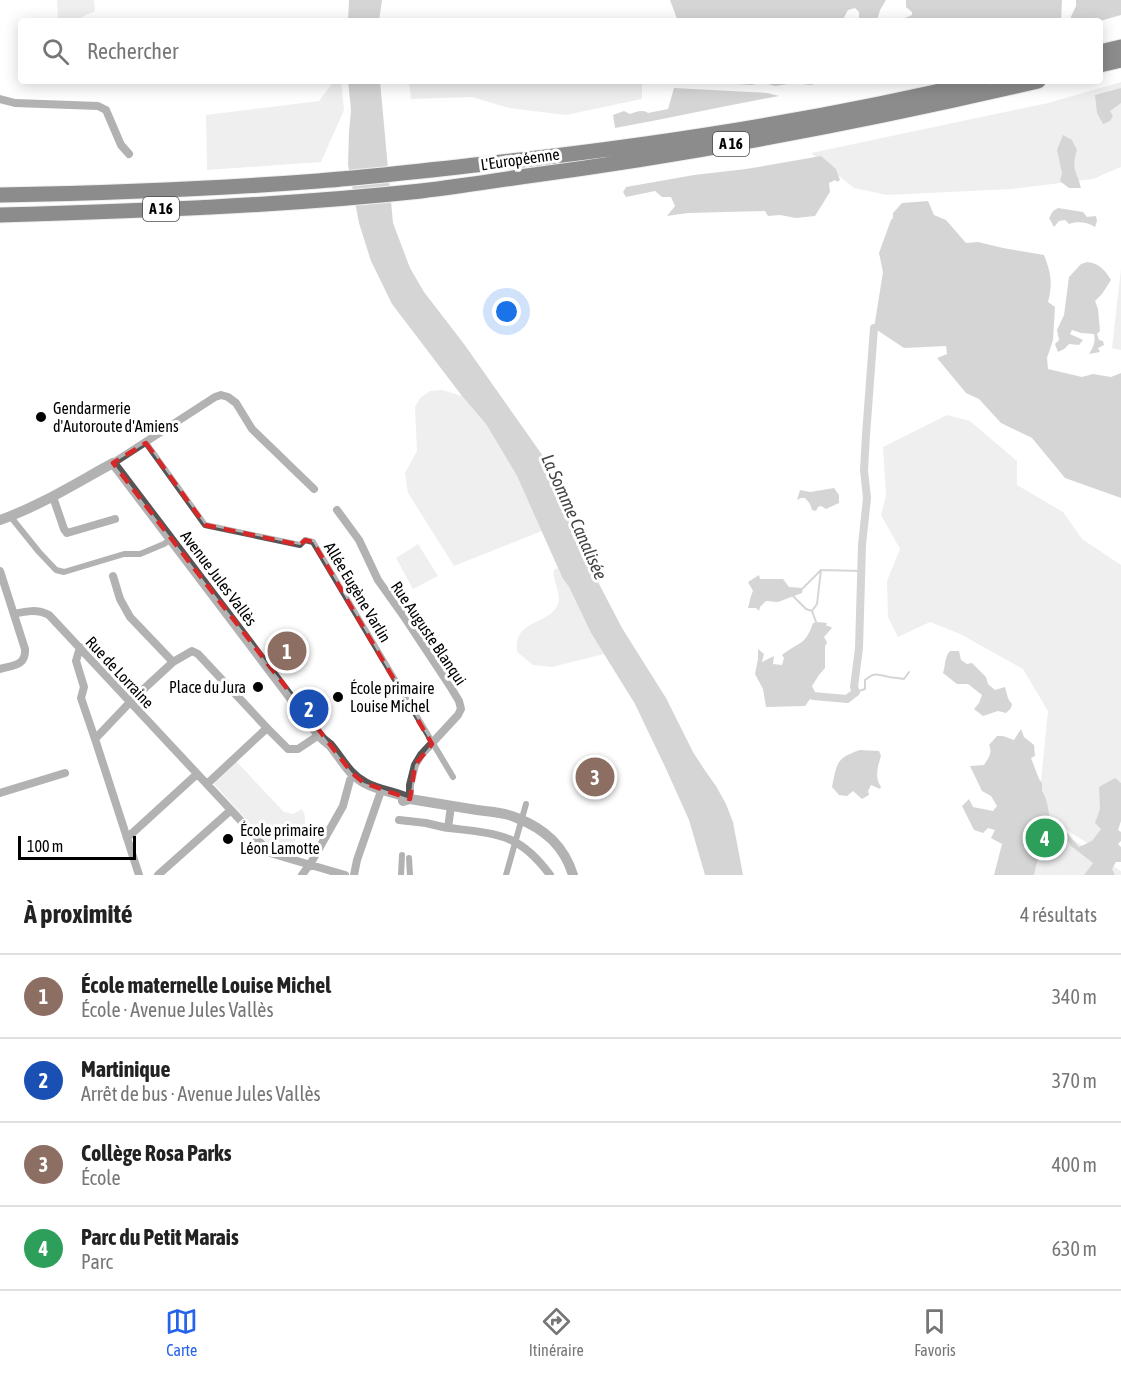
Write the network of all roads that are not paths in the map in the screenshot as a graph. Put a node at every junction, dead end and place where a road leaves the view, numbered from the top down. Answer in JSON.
{"nodes":[{"id":1,"x":1121,"y":47,"type":"edge"},
{"id":2,"x":1103,"y":51,"type":"edge"},
{"id":3,"x":1121,"y":60,"type":"edge"},
{"id":4,"x":1103,"y":64,"type":"edge"},
{"id":5,"x":969,"y":84,"type":"edge"},
{"id":6,"x":1024,"y":84,"type":"edge"},
{"id":7,"x":0,"y":99,"type":"edge"},
{"id":8,"x":129,"y":154,"type":"dead end"},
{"id":9,"x":0,"y":195,"type":"edge"},
{"id":10,"x":0,"y":215,"type":"edge"},
{"id":11,"x":146,"y":443,"type":"junction"},
{"id":12,"x":113,"y":463,"type":"junction"},
{"id":13,"x":314,"y":489,"type":"dead end"},
{"id":14,"x":53,"y":496,"type":"junction"},
{"id":15,"x":337,"y":510,"type":"dead end"},
{"id":16,"x":5,"y":518,"type":"edge"},
{"id":17,"x":115,"y":519,"type":"dead end"},
{"id":18,"x":171,"y":539,"type":"junction"},
{"id":19,"x":0,"y":571,"type":"edge"},
{"id":20,"x":112,"y":576,"type":"dead end"},
{"id":21,"x":14,"y":614,"type":"junction"},
{"id":22,"x":80,"y":647,"type":"junction"},
{"id":23,"x":173,"y":662,"type":"junction"},
{"id":24,"x":0,"y":669,"type":"edge"},
{"id":25,"x":130,"y":702,"type":"junction"},
{"id":26,"x":267,"y":728,"type":"junction"},
{"id":27,"x":321,"y":737,"type":"junction"},
{"id":28,"x":95,"y":739,"type":"junction"},
{"id":29,"x":432,"y":744,"type":"junction"},
{"id":30,"x":65,"y":773,"type":"dead end"},
{"id":31,"x":196,"y":774,"type":"junction"},
{"id":32,"x":453,"y":777,"type":"dead end"},
{"id":33,"x":350,"y":780,"type":"junction"},
{"id":34,"x":207,"y":784,"type":"junction"},
{"id":35,"x":362,"y":786,"type":"junction"},
{"id":36,"x":0,"y":793,"type":"edge"},
{"id":37,"x":380,"y":794,"type":"junction"},
{"id":38,"x":410,"y":799,"type":"junction"},
{"id":39,"x":526,"y":804,"type":"dead end"},
{"id":40,"x":451,"y":806,"type":"junction"},
{"id":41,"x":231,"y":810,"type":"junction"},
{"id":42,"x":399,"y":820,"type":"dead end"},
{"id":43,"x":522,"y":820,"type":"junction"},
{"id":44,"x":448,"y":828,"type":"junction"},
{"id":45,"x":127,"y":838,"type":"junction"},
{"id":46,"x":516,"y":841,"type":"junction"},
{"id":47,"x":309,"y":865,"type":"junction"},
{"id":48,"x":139,"y":875,"type":"edge"},
{"id":49,"x":158,"y":875,"type":"edge"},
{"id":50,"x":302,"y":875,"type":"edge"},
{"id":51,"x":345,"y":875,"type":"edge"},
{"id":52,"x":354,"y":875,"type":"edge"},
{"id":53,"x":401,"y":875,"type":"edge"},
{"id":54,"x":410,"y":875,"type":"edge"},
{"id":55,"x":506,"y":875,"type":"edge"},
{"id":56,"x":550,"y":875,"type":"edge"},
{"id":57,"x":573,"y":875,"type":"edge"}],
"edges":[{"from":1,"to":2,"type":"highway"},
{"from":3,"to":4,"type":"highway"},
{"from":5,"to":9,"type":"highway","name":"L'Européenne","number":"A 16"},
{"from":6,"to":10,"type":"highway","name":"L'Européenne","number":"A 16"},
{"from":7,"to":8,"type":"street"},
{"from":11,"to":12,"type":"street"},
{"from":11,"to":13,"type":"street"},
{"from":11,"to":29,"type":"street","name":"Allée Eugène Varlin"},
{"from":12,"to":14,"type":"street"},
{"from":12,"to":18,"type":"street","name":"Avenue Jules Vallès"},
{"from":14,"to":16,"type":"street"},
{"from":14,"to":17,"type":"street"},
{"from":15,"to":29,"type":"street","name":"Rue Auguste Blanqui"},
{"from":16,"to":18,"type":"street"},
{"from":18,"to":27,"type":"street","name":"Avenue Jules Vallès"},
{"from":19,"to":21,"type":"street"},
{"from":20,"to":23,"type":"street"},
{"from":21,"to":22,"type":"street","name":"Rue de Lorraine"},
{"from":21,"to":24,"type":"street"},
{"from":22,"to":25,"type":"street","name":"Rue de Lorraine"},
{"from":22,"to":28,"type":"street"},
{"from":23,"to":25,"type":"street"},
{"from":23,"to":26,"type":"street"},
{"from":25,"to":28,"type":"street"},
{"from":25,"to":31,"type":"street","name":"Rue de Lorraine"},
{"from":26,"to":27,"type":"street"},
{"from":26,"to":34,"type":"street"},
{"from":27,"to":33,"type":"street","name":"Avenue Jules Vallès"},
{"from":27,"to":35,"type":"street","name":"Avenue Jules Vallès"},
{"from":28,"to":45,"type":"street"},
{"from":29,"to":32,"type":"street","name":"Allée Eugène Varlin"},
{"from":29,"to":38,"type":"street","name":"Rue Auguste Blanqui"},
{"from":30,"to":36,"type":"street"},
{"from":31,"to":34,"type":"street","name":"Rue de Lorraine"},
{"from":31,"to":45,"type":"street"},
{"from":33,"to":35,"type":"street","name":"Avenue Jules Vallès"},
{"from":33,"to":47,"type":"street"},
{"from":34,"to":41,"type":"street","name":"Rue de Lorraine"},
{"from":35,"to":37,"type":"street"},
{"from":37,"to":38,"type":"street"},
{"from":37,"to":52,"type":"street"},
{"from":38,"to":40,"type":"street"},
{"from":39,"to":43,"type":"street"},
{"from":40,"to":43,"type":"street"},
{"from":40,"to":44,"type":"street"},
{"from":41,"to":47,"type":"street","name":"Rue de Lorraine"},
{"from":41,"to":49,"type":"street"},
{"from":42,"to":44,"type":"street"},
{"from":43,"to":46,"type":"street"},
{"from":43,"to":57,"type":"street"},
{"from":44,"to":46,"type":"street"},
{"from":45,"to":48,"type":"street"},
{"from":46,"to":55,"type":"street"},
{"from":46,"to":56,"type":"street"},
{"from":47,"to":50,"type":"street"},
{"from":47,"to":51,"type":"street","name":"Rue de Lorraine"},
{"from":53,"to":54,"type":"street"}]}
